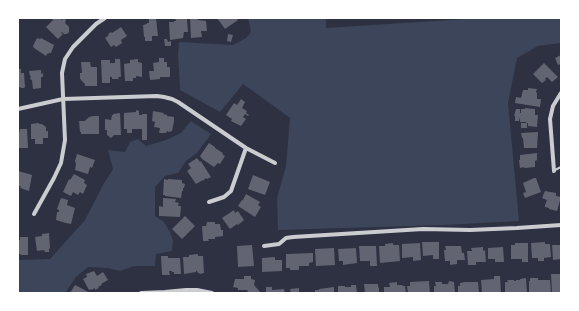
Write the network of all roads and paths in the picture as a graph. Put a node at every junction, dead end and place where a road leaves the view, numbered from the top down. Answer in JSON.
{"nodes":[{"id":1,"x":105,"y":18,"type":"edge"},
{"id":2,"x":561,"y":93,"type":"edge"},
{"id":3,"x":64,"y":99,"type":"junction"},
{"id":4,"x":18,"y":109,"type":"edge"},
{"id":5,"x":246,"y":148,"type":"junction"},
{"id":6,"x":275,"y":164,"type":"dead end"},
{"id":7,"x":561,"y":167,"type":"edge"},
{"id":8,"x":554,"y":171,"type":"joint"},
{"id":9,"x":208,"y":202,"type":"dead end"},
{"id":10,"x":34,"y":214,"type":"dead end"},
{"id":11,"x":561,"y":225,"type":"edge"},
{"id":12,"x":264,"y":246,"type":"dead end"},
{"id":13,"x":141,"y":293,"type":"edge"},
{"id":14,"x":212,"y":293,"type":"edge"}],
"edges":[{"from":1,"to":3,"type":"street"},
{"from":2,"to":8,"type":"street"},
{"from":3,"to":4,"type":"street"},
{"from":3,"to":5,"type":"street"},
{"from":3,"to":10,"type":"street"},
{"from":5,"to":6,"type":"street"},
{"from":5,"to":9,"type":"street"},
{"from":7,"to":8,"type":"lane"},
{"from":11,"to":12,"type":"street"},
{"from":13,"to":14,"type":"street"}]}
